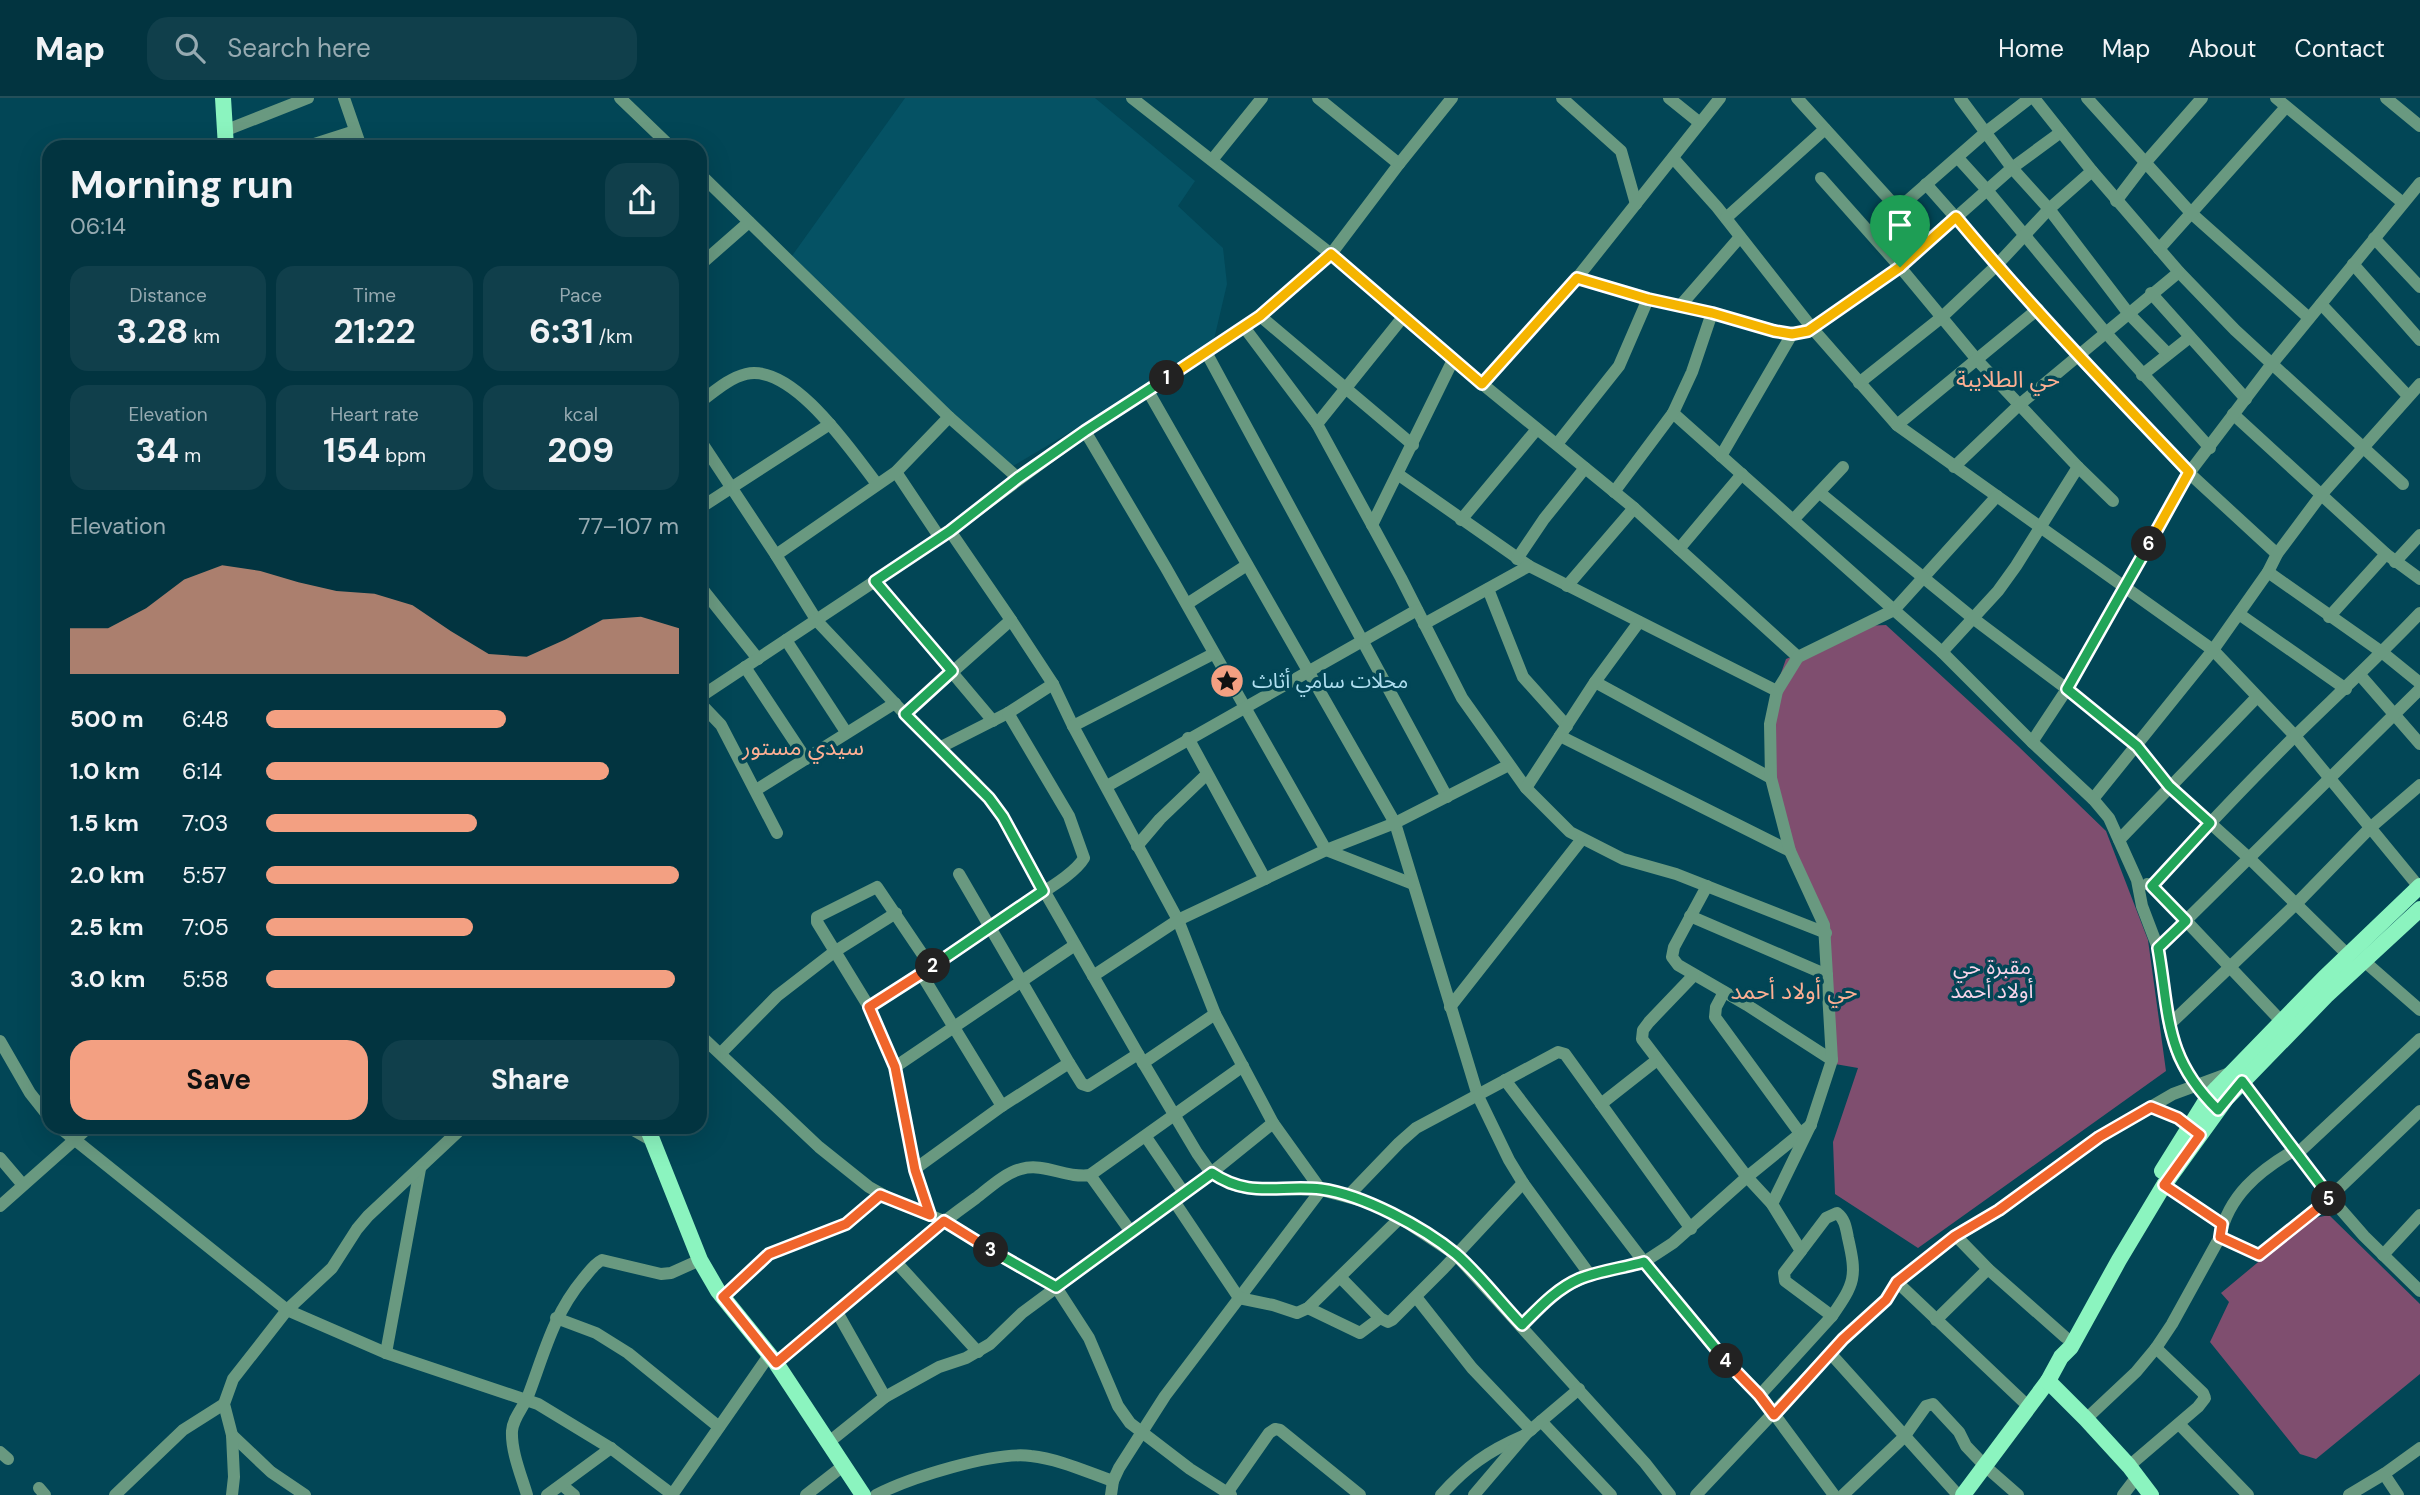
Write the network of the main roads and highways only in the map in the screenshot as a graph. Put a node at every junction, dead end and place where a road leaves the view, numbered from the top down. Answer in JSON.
{"nodes":[{"id":1,"x":223,"y":98,"type":"edge"},
{"id":2,"x":225,"y":139,"type":"edge"},
{"id":3,"x":2420,"y":887,"type":"edge"},
{"id":4,"x":2420,"y":909,"type":"edge"},
{"id":5,"x":2236,"y":1077,"type":"junction"},
{"id":6,"x":2195,"y":1130,"type":"junction"},
{"id":7,"x":649,"y":1134,"type":"edge"},
{"id":8,"x":2061,"y":1357,"type":"junction"},
{"id":9,"x":2048,"y":1381,"type":"junction"},
{"id":10,"x":863,"y":1495,"type":"edge"},
{"id":11,"x":1960,"y":1495,"type":"edge"},
{"id":12,"x":2151,"y":1495,"type":"edge"}],
"edges":[{"from":1,"to":2,"type":"main road"},
{"from":3,"to":5,"type":"main road"},
{"from":4,"to":5,"type":"main road"},
{"from":5,"to":6,"type":"main road"},
{"from":6,"to":8,"type":"main road"},
{"from":6,"to":8,"type":"main road"},
{"from":7,"to":10,"type":"main road"},
{"from":8,"to":9,"type":"main road"},
{"from":9,"to":11,"type":"main road"},
{"from":9,"to":12,"type":"main road"}]}
